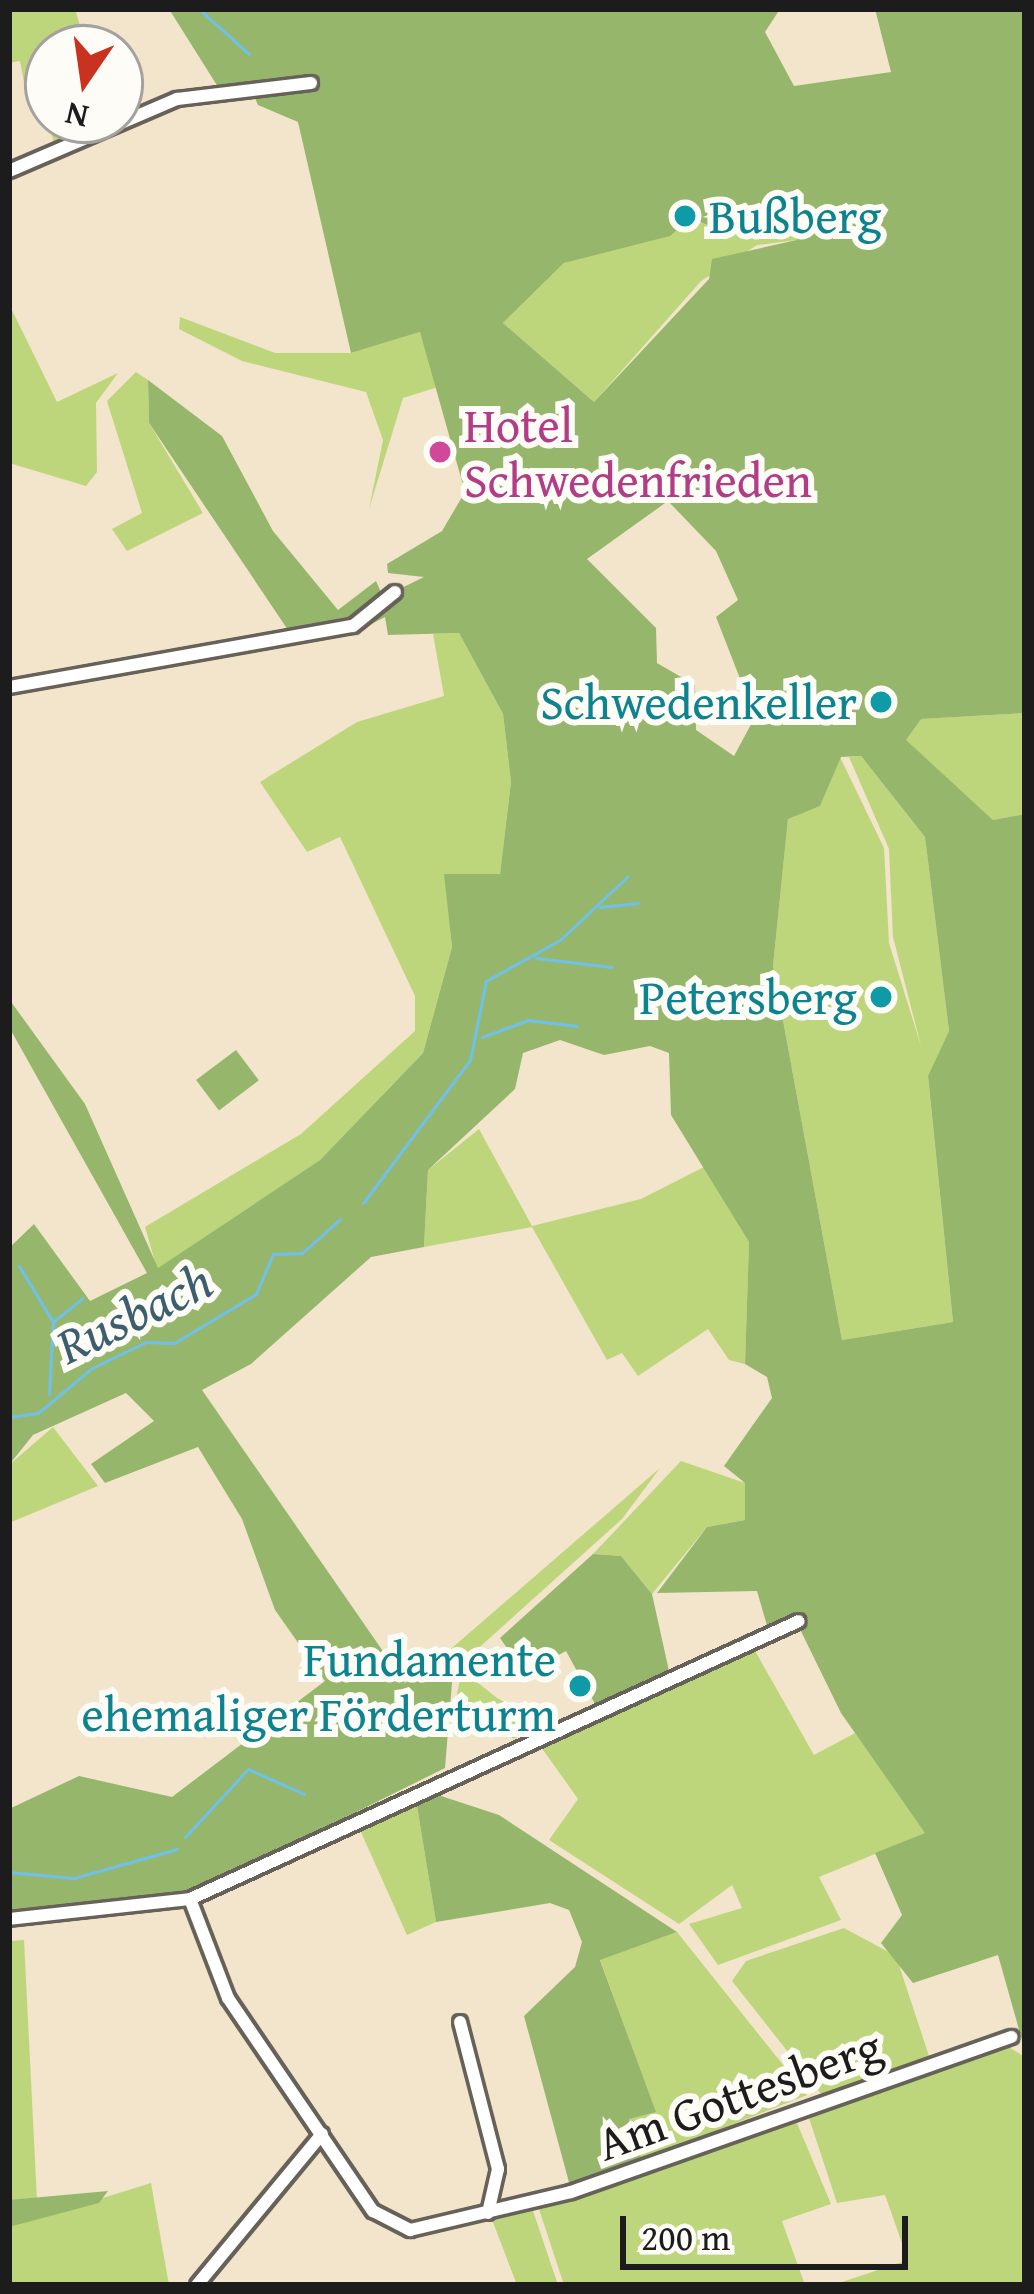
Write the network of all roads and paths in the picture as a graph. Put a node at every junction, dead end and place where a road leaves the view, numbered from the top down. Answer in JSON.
{"nodes":[{"id":1,"x":311,"y":83,"type":"dead end"},
{"id":2,"x":9,"y":171,"type":"edge"},
{"id":3,"x":395,"y":592,"type":"dead end"},
{"id":4,"x":9,"y":687,"type":"edge"},
{"id":5,"x":799,"y":1621,"type":"dead end"},
{"id":6,"x":190,"y":1899,"type":"junction"},
{"id":7,"x":9,"y":1919,"type":"edge"},
{"id":8,"x":460,"y":2022,"type":"dead end"},
{"id":9,"x":1012,"y":2037,"type":"dead end"},
{"id":10,"x":322,"y":2134,"type":"junction"},
{"id":11,"x":488,"y":2213,"type":"junction"},
{"id":12,"x":197,"y":2285,"type":"edge"}],
"edges":[{"from":1,"to":2,"type":"street"},
{"from":3,"to":4,"type":"street"},
{"from":5,"to":6,"type":"street"},
{"from":6,"to":7,"type":"street"},
{"from":6,"to":10,"type":"street","name":"Am Gottesberg"},
{"from":8,"to":11,"type":"street"},
{"from":9,"to":11,"type":"street","name":"Am Gottesberg"},
{"from":10,"to":11,"type":"street","name":"Am Gottesberg"},
{"from":10,"to":12,"type":"street"}]}
